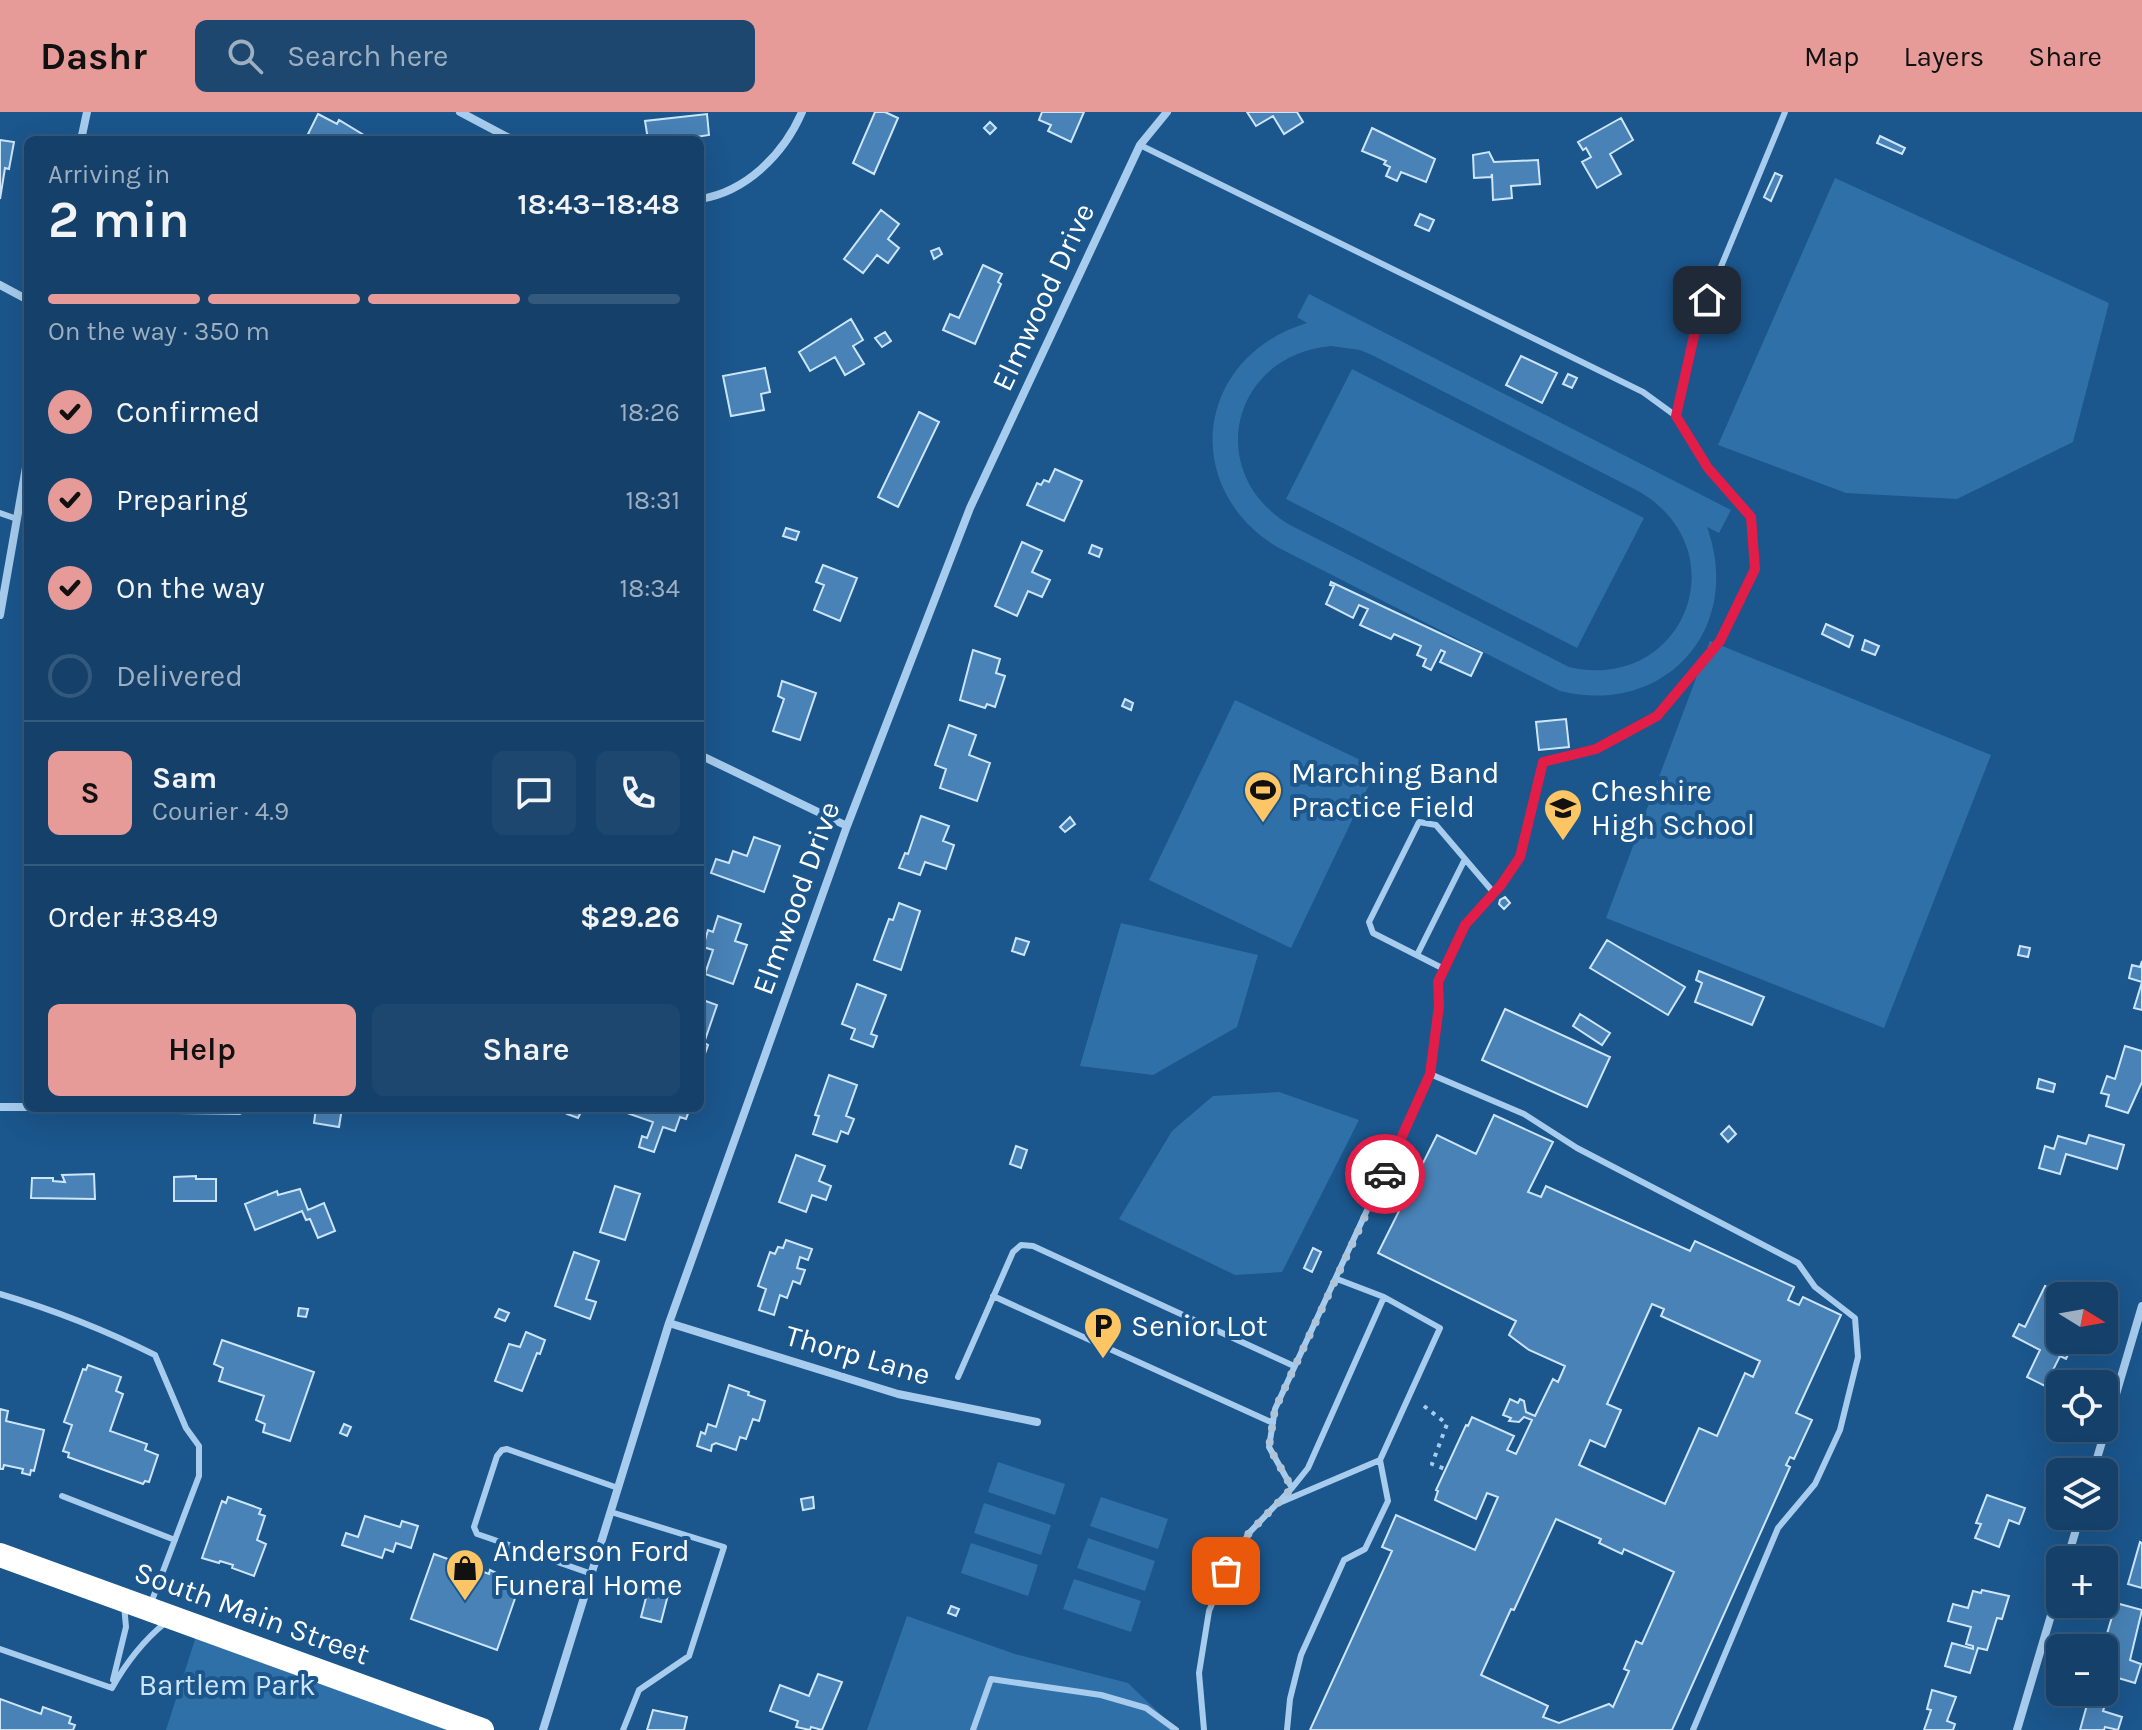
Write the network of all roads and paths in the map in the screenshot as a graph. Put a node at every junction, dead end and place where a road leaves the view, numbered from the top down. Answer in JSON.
{"nodes":[{"id":1,"x":87,"y":112,"type":"edge"},
{"id":2,"x":460,"y":112,"type":"edge"},
{"id":3,"x":802,"y":112,"type":"edge"},
{"id":4,"x":1167,"y":112,"type":"edge"},
{"id":5,"x":1785,"y":112,"type":"edge"},
{"id":6,"x":82,"y":136,"type":"edge"},
{"id":7,"x":505,"y":136,"type":"edge"},
{"id":8,"x":1140,"y":145,"type":"junction"},
{"id":9,"x":704,"y":198,"type":"edge"},
{"id":10,"x":0,"y":285,"type":"edge"},
{"id":11,"x":24,"y":298,"type":"edge"},
{"id":12,"x":1676,"y":416,"type":"junction"},
{"id":13,"x":24,"y":479,"type":"edge"},
{"id":14,"x":0,"y":513,"type":"edge"},
{"id":15,"x":17,"y":519,"type":"junction"},
{"id":16,"x":0,"y":615,"type":"edge"},
{"id":17,"x":704,"y":757,"type":"edge"},
{"id":18,"x":847,"y":826,"type":"junction"},
{"id":19,"x":1465,"y":859,"type":"junction"},
{"id":20,"x":1494,"y":893,"type":"junction"},
{"id":21,"x":1417,"y":955,"type":"junction"},
{"id":22,"x":1444,"y":969,"type":"junction"},
{"id":23,"x":1430,"y":1074,"type":"junction"},
{"id":24,"x":0,"y":1107,"type":"edge"},
{"id":25,"x":24,"y":1107,"type":"edge"},
{"id":26,"x":1410,"y":1161,"type":"dead end"},
{"id":27,"x":1420,"y":1166,"type":"dead end"},
{"id":28,"x":1337,"y":1279,"type":"junction"},
{"id":29,"x":0,"y":1294,"type":"edge"},
{"id":30,"x":993,"y":1296,"type":"junction"},
{"id":31,"x":1384,"y":1297,"type":"junction"},
{"id":32,"x":2142,"y":1306,"type":"edge"},
{"id":33,"x":669,"y":1323,"type":"junction"},
{"id":34,"x":1294,"y":1366,"type":"junction"},
{"id":35,"x":958,"y":1377,"type":"dead end"},
{"id":36,"x":1424,"y":1406,"type":"dead end"},
{"id":37,"x":1037,"y":1422,"type":"dead end"},
{"id":38,"x":1273,"y":1423,"type":"junction"},
{"id":39,"x":2097,"y":1458,"type":"edge"},
{"id":40,"x":1380,"y":1460,"type":"junction"},
{"id":41,"x":1445,"y":1469,"type":"dead end"},
{"id":42,"x":618,"y":1488,"type":"junction"},
{"id":43,"x":1292,"y":1488,"type":"junction"},
{"id":44,"x":62,"y":1496,"type":"dead end"},
{"id":45,"x":1276,"y":1505,"type":"junction"},
{"id":46,"x":611,"y":1512,"type":"junction"},
{"id":47,"x":175,"y":1540,"type":"junction"},
{"id":48,"x":0,"y":1555,"type":"edge"},
{"id":49,"x":592,"y":1574,"type":"junction"},
{"id":50,"x":123,"y":1600,"type":"junction"},
{"id":51,"x":160,"y":1614,"type":"junction"},
{"id":52,"x":2050,"y":1618,"type":"edge"},
{"id":53,"x":0,"y":1649,"type":"edge"},
{"id":54,"x":112,"y":1688,"type":"junction"},
{"id":55,"x":482,"y":1730,"type":"edge"},
{"id":56,"x":543,"y":1730,"type":"edge"},
{"id":57,"x":623,"y":1730,"type":"edge"},
{"id":58,"x":973,"y":1730,"type":"edge"},
{"id":59,"x":1176,"y":1730,"type":"edge"},
{"id":60,"x":1204,"y":1730,"type":"edge"},
{"id":61,"x":1287,"y":1730,"type":"edge"},
{"id":62,"x":1693,"y":1730,"type":"edge"},
{"id":63,"x":2017,"y":1730,"type":"edge"}],
"edges":[{"from":1,"to":6,"type":"street"},
{"from":2,"to":7,"type":"street"},
{"from":3,"to":9,"type":"street"},
{"from":4,"to":8,"type":"street","name":"Elmwood Drive"},
{"from":5,"to":12,"type":"lane"},
{"from":8,"to":12,"type":"lane"},
{"from":8,"to":18,"type":"street","name":"Elmwood Drive"},
{"from":10,"to":11,"type":"street"},
{"from":12,"to":20,"type":"lane"},
{"from":13,"to":15,"type":"street"},
{"from":14,"to":15,"type":"lane"},
{"from":15,"to":16,"type":"street"},
{"from":17,"to":18,"type":"street"},
{"from":18,"to":33,"type":"street","name":"Elmwood Drive"},
{"from":19,"to":20,"type":"lane"},
{"from":19,"to":21,"type":"lane"},
{"from":19,"to":21,"type":"lane"},
{"from":20,"to":22,"type":"lane"},
{"from":21,"to":22,"type":"lane"},
{"from":22,"to":23,"type":"lane"},
{"from":23,"to":28,"type":"lane"},
{"from":23,"to":62,"type":"lane"},
{"from":24,"to":25,"type":"street"},
{"from":26,"to":27,"type":"path"},
{"from":28,"to":31,"type":"lane"},
{"from":28,"to":34,"type":"lane"},
{"from":29,"to":47,"type":"lane"},
{"from":30,"to":34,"type":"lane"},
{"from":30,"to":35,"type":"lane"},
{"from":30,"to":38,"type":"lane"},
{"from":31,"to":40,"type":"lane"},
{"from":31,"to":43,"type":"lane"},
{"from":32,"to":39,"type":"street"},
{"from":33,"to":37,"type":"street","name":"Thorp Lane"},
{"from":33,"to":42,"type":"street","name":"Elmwood Drive"},
{"from":34,"to":38,"type":"lane"},
{"from":36,"to":41,"type":"path"},
{"from":38,"to":43,"type":"lane"},
{"from":40,"to":45,"type":"lane"},
{"from":40,"to":61,"type":"lane"},
{"from":42,"to":46,"type":"street","name":"Elmwood Drive"},
{"from":42,"to":49,"type":"lane"},
{"from":43,"to":45,"type":"lane"},
{"from":44,"to":47,"type":"lane"},
{"from":45,"to":60,"type":"lane"},
{"from":46,"to":49,"type":"street","name":"Elmwood Drive"},
{"from":46,"to":57,"type":"lane"},
{"from":47,"to":51,"type":"lane"},
{"from":48,"to":50,"type":"highway","name":"South Main Street"},
{"from":49,"to":56,"type":"street","name":"Elmwood Drive"},
{"from":50,"to":51,"type":"highway","name":"South Main Street"},
{"from":50,"to":54,"type":"lane"},
{"from":51,"to":54,"type":"lane"},
{"from":51,"to":55,"type":"highway","name":"South Main Street"},
{"from":52,"to":63,"type":"street"},
{"from":53,"to":54,"type":"lane"},
{"from":58,"to":59,"type":"lane"}]}
